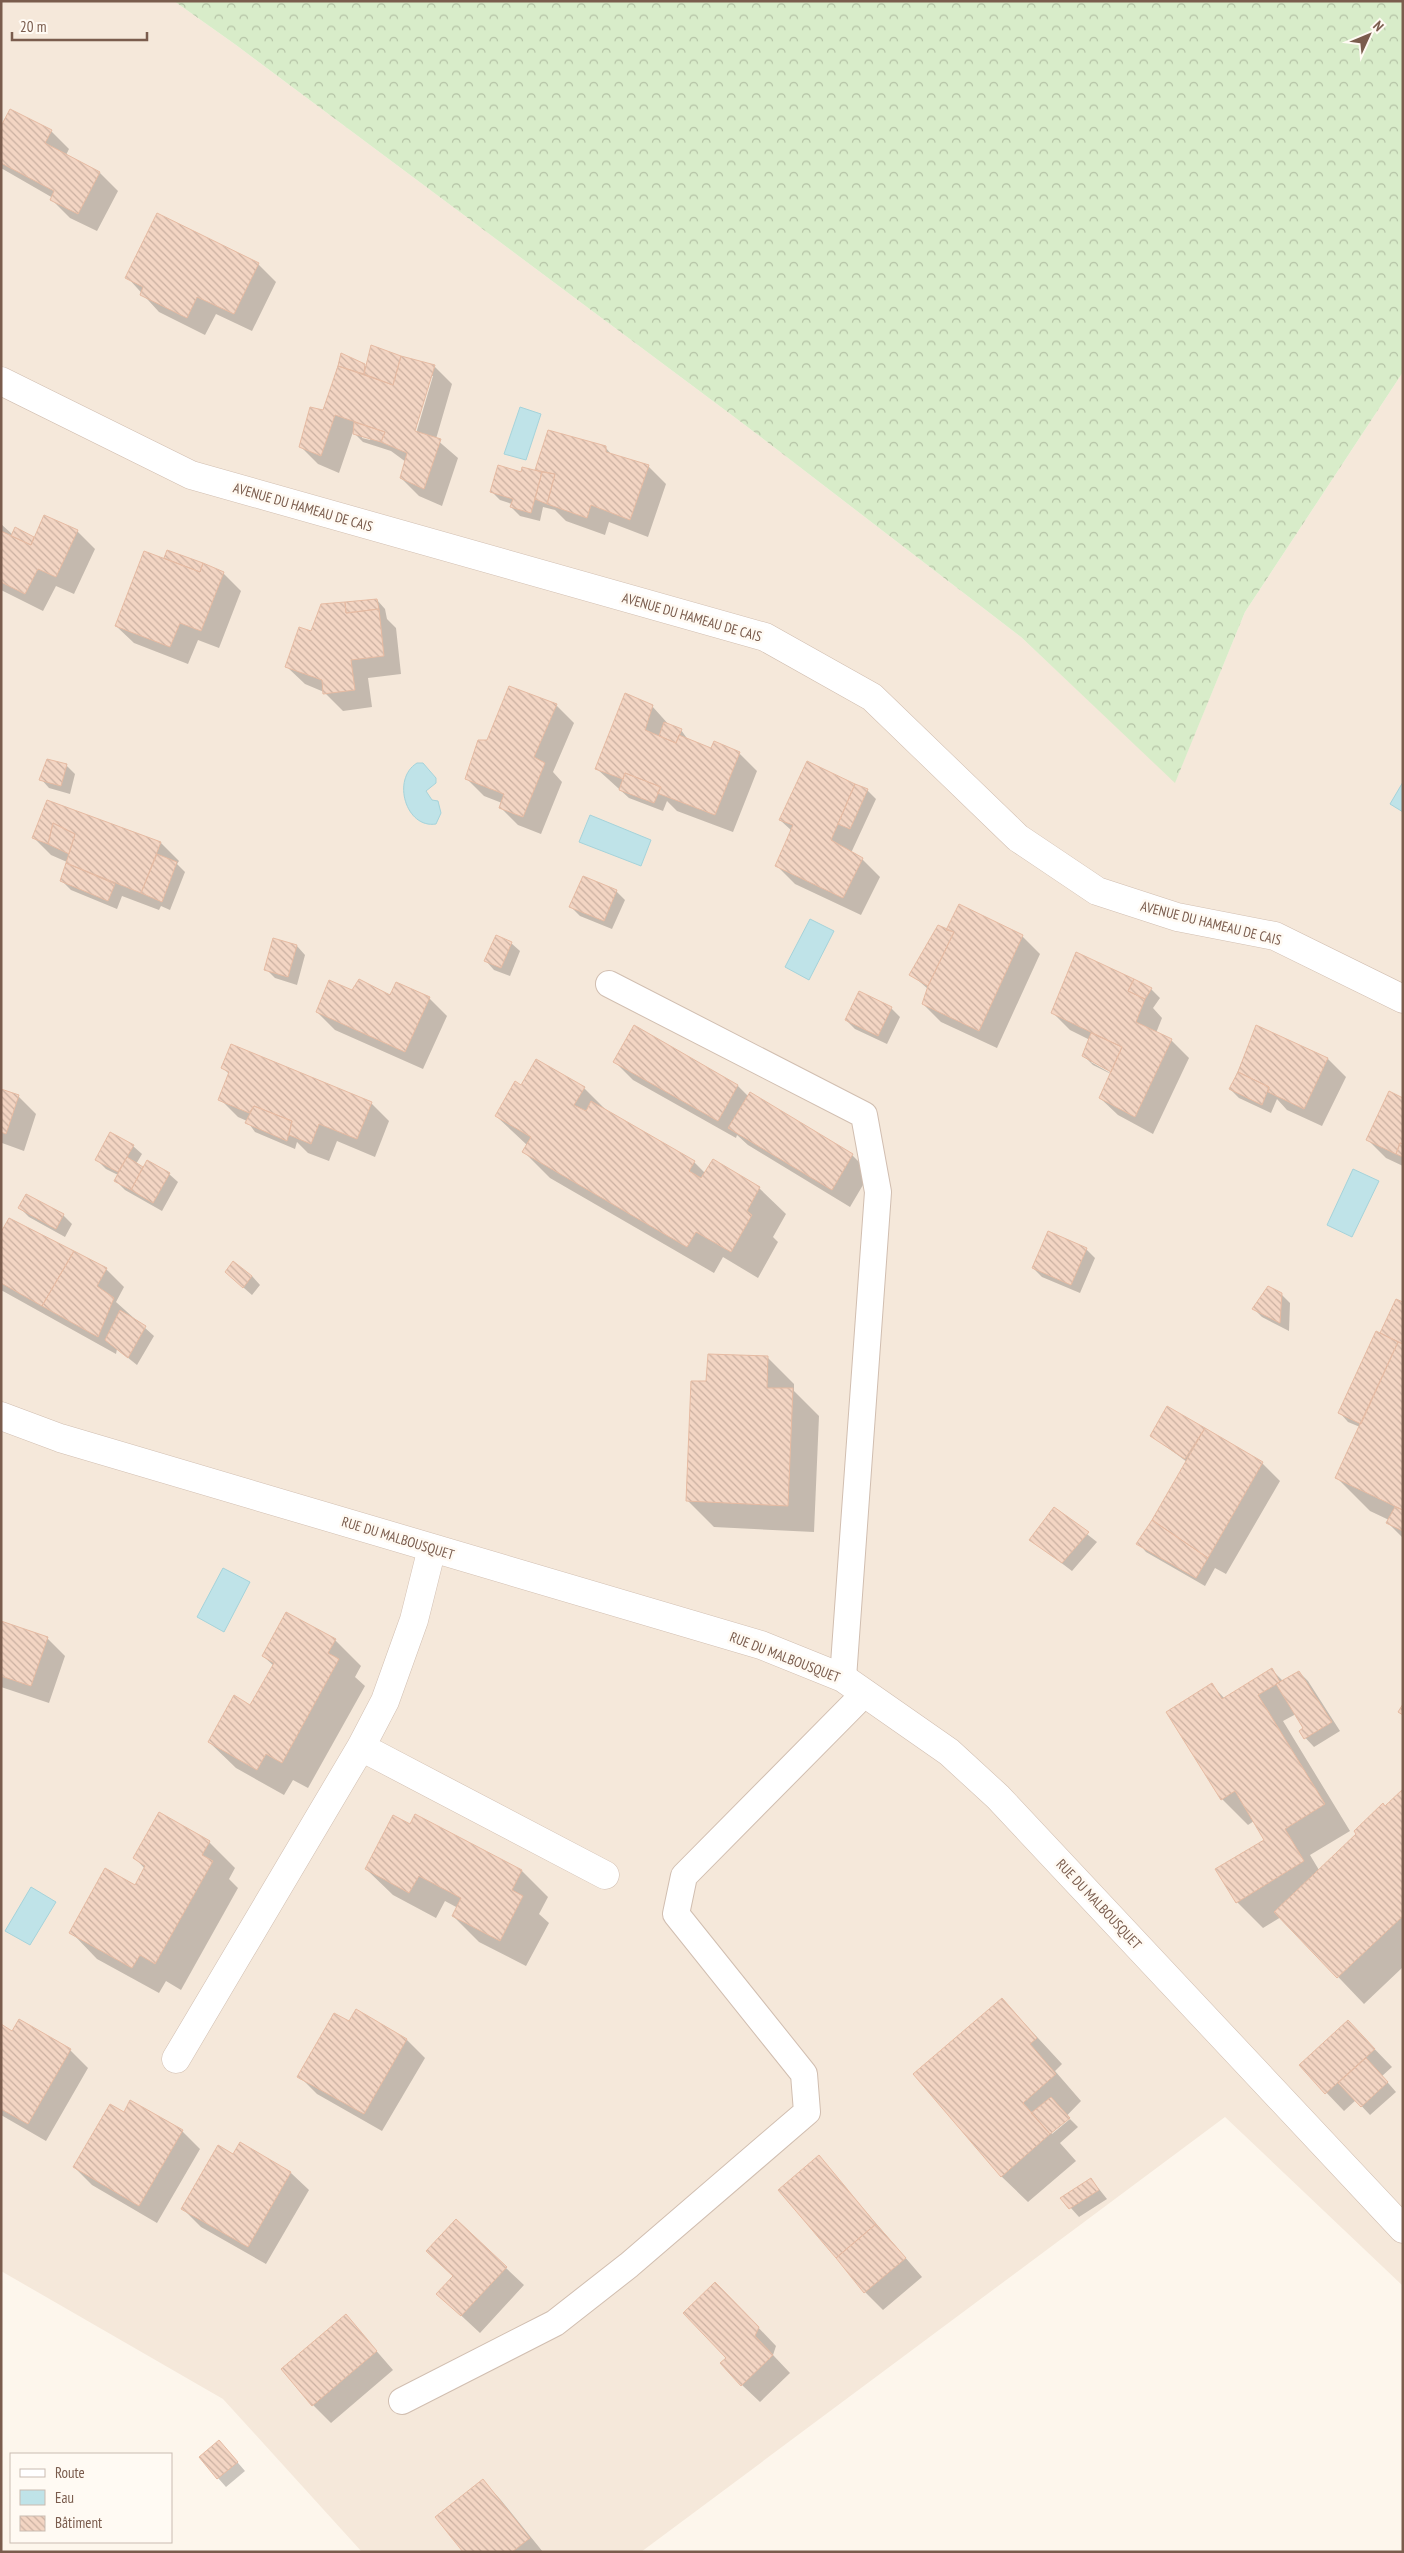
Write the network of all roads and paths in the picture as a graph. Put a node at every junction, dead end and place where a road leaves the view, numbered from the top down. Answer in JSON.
{"nodes":[{"id":1,"x":1,"y":381,"type":"edge"},
{"id":2,"x":609,"y":984,"type":"dead end"},
{"id":3,"x":1403,"y":999,"type":"edge"},
{"id":4,"x":1,"y":1416,"type":"edge"},
{"id":5,"x":432,"y":1548,"type":"junction"},
{"id":6,"x":843,"y":1678,"type":"junction"},
{"id":7,"x":865,"y":1693,"type":"junction"},
{"id":8,"x":361,"y":1747,"type":"junction"},
{"id":9,"x":605,"y":1875,"type":"dead end"},
{"id":10,"x":176,"y":2059,"type":"dead end"},
{"id":11,"x":1403,"y":2229,"type":"edge"},
{"id":12,"x":402,"y":2401,"type":"dead end"}],
"edges":[{"from":1,"to":3,"type":"street","name":"AVENUE DU HAMEAU DE CAIS"},
{"from":2,"to":6,"type":"lane"},
{"from":4,"to":5,"type":"street","name":"RUE DU MALBOUSQUET"},
{"from":5,"to":6,"type":"street","name":"RUE DU MALBOUSQUET"},
{"from":5,"to":8,"type":"street"},
{"from":6,"to":7,"type":"street","name":"RUE DU MALBOUSQUET"},
{"from":7,"to":11,"type":"street","name":"RUE DU MALBOUSQUET"},
{"from":7,"to":12,"type":"lane"},
{"from":8,"to":9,"type":"street"},
{"from":8,"to":10,"type":"street"}]}
